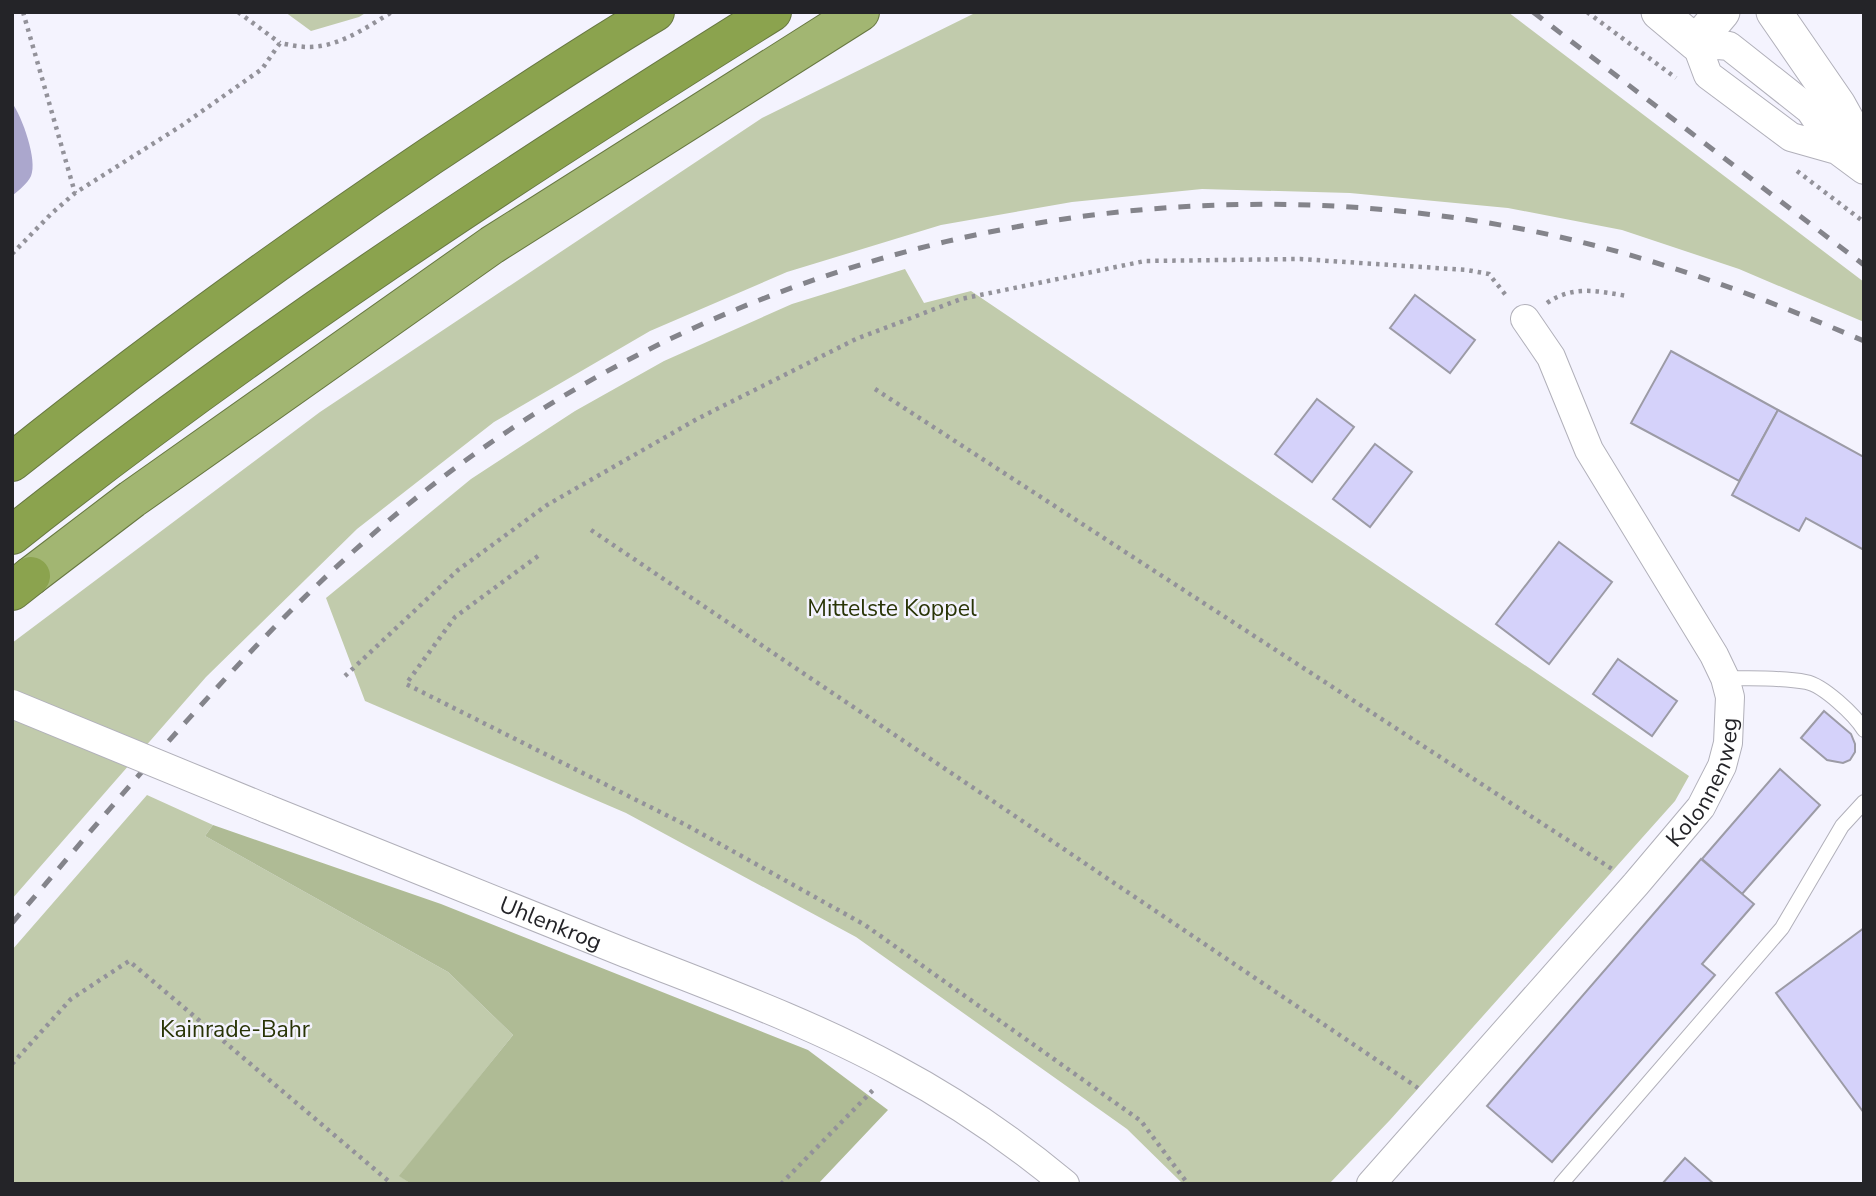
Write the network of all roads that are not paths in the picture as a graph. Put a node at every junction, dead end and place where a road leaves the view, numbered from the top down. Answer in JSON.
{"nodes":[{"id":1,"x":655,"y":12,"type":"edge"},
{"id":2,"x":772,"y":12,"type":"edge"},
{"id":3,"x":860,"y":12,"type":"edge"},
{"id":4,"x":1653,"y":12,"type":"edge"},
{"id":5,"x":1659,"y":12,"type":"edge"},
{"id":6,"x":1722,"y":12,"type":"edge"},
{"id":7,"x":1774,"y":12,"type":"edge"},
{"id":8,"x":1696,"y":43,"type":"junction"},
{"id":9,"x":1851,"y":151,"type":"edge"},
{"id":10,"x":1864,"y":170,"type":"edge"},
{"id":11,"x":1525,"y":318,"type":"road end"},
{"id":12,"x":12,"y":461,"type":"edge"},
{"id":13,"x":12,"y":536,"type":"edge"},
{"id":14,"x":22,"y":584,"type":"edge"},
{"id":15,"x":1725,"y":678,"type":"junction"},
{"id":16,"x":12,"y":704,"type":"edge"},
{"id":17,"x":1864,"y":730,"type":"edge"},
{"id":18,"x":1864,"y":802,"type":"edge"},
{"id":19,"x":1065,"y":1184,"type":"edge"},
{"id":20,"x":1371,"y":1184,"type":"edge"},
{"id":21,"x":1561,"y":1184,"type":"edge"}],
"edges":[{"from":1,"to":12,"type":"highway"},
{"from":2,"to":13,"type":"highway"},
{"from":3,"to":14,"type":"highway"},
{"from":4,"to":5,"type":"street"},
{"from":5,"to":8,"type":"street"},
{"from":6,"to":8,"type":"street"},
{"from":7,"to":9,"type":"street"},
{"from":8,"to":9,"type":"street"},
{"from":9,"to":10,"type":"street"},
{"from":11,"to":15,"type":"street","name":"Kolonnenweg"},
{"from":15,"to":17,"type":"lane"},
{"from":15,"to":20,"type":"street","name":"Kolonnenweg"},
{"from":16,"to":19,"type":"street","name":"Uhlenkrog","bridge":true},
{"from":18,"to":21,"type":"lane"}]}
